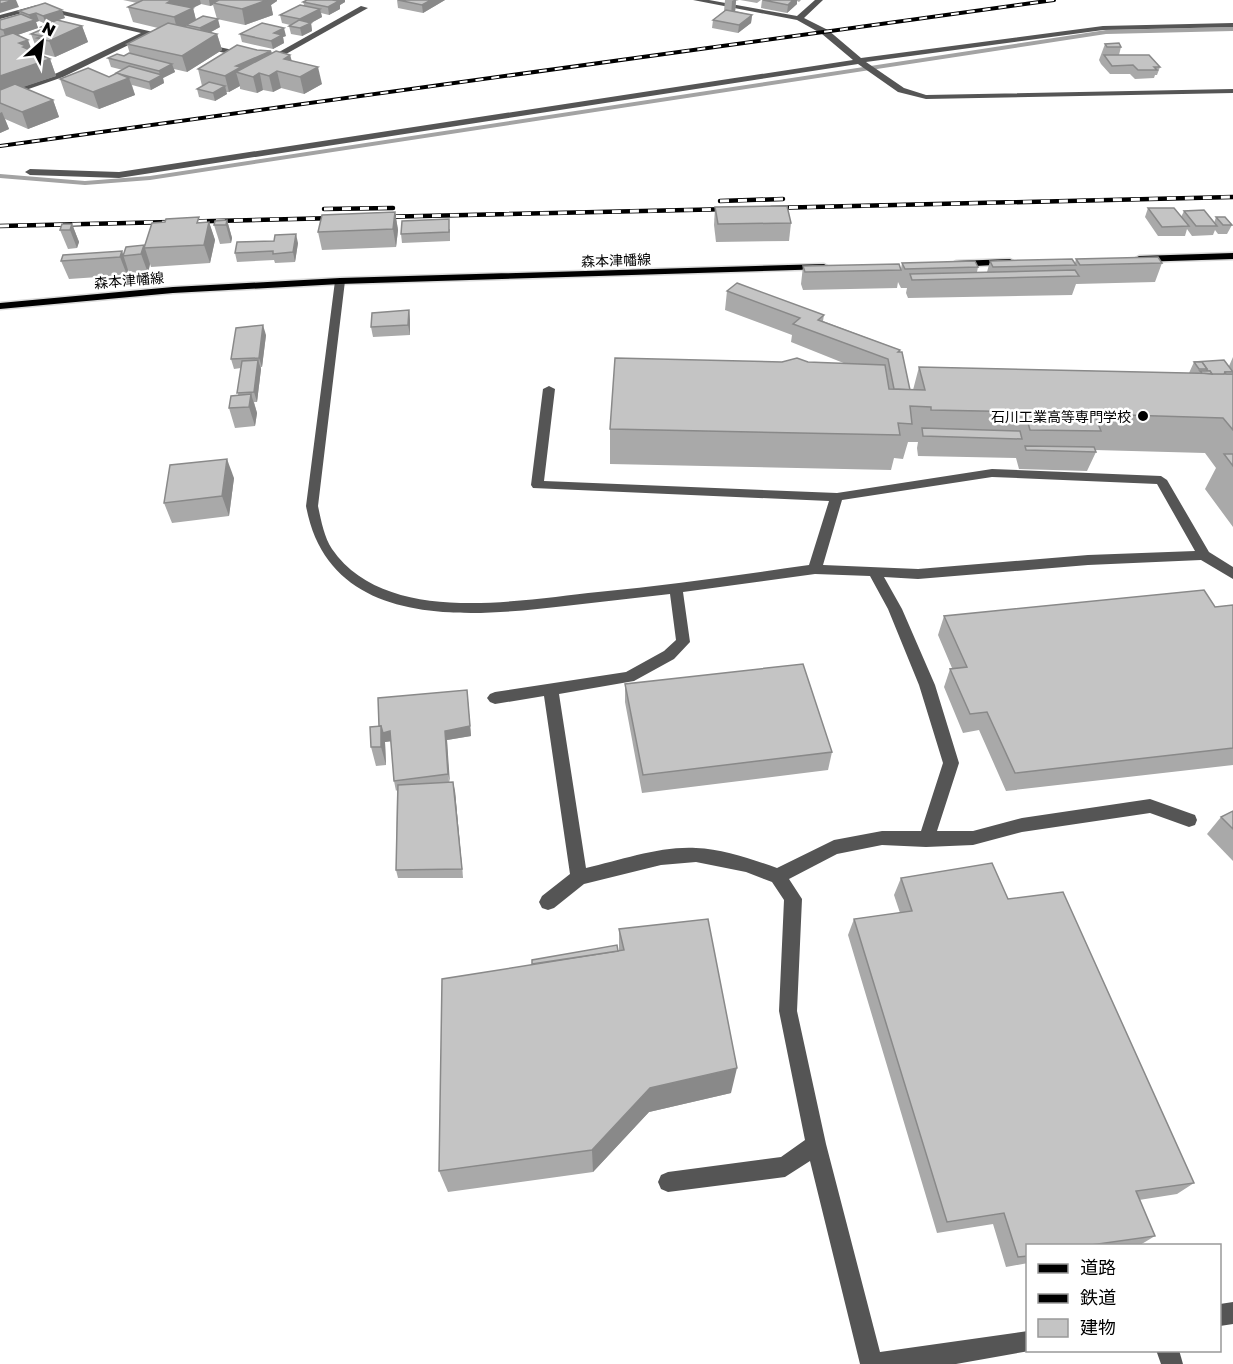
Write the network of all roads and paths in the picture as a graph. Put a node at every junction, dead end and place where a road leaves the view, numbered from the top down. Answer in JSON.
{"nodes":[{"id":1,"x":697,"y":0,"type":"edge"},
{"id":2,"x":819,"y":0,"type":"edge"},
{"id":3,"x":364,"y":8,"type":"dead end"},
{"id":4,"x":0,"y":17,"type":"edge"},
{"id":5,"x":799,"y":18,"type":"junction"},
{"id":6,"x":127,"y":20,"type":"edge"},
{"id":7,"x":116,"y":25,"type":"junction"},
{"id":8,"x":1233,"y":25,"type":"edge"},
{"id":9,"x":148,"y":33,"type":"junction"},
{"id":10,"x":180,"y":40,"type":"edge"},
{"id":11,"x":190,"y":42,"type":"edge"},
{"id":12,"x":267,"y":61,"type":"junction"},
{"id":13,"x":861,"y":62,"type":"junction"},
{"id":14,"x":278,"y":63,"type":"edge"},
{"id":15,"x":1233,"y":91,"type":"edge"},
{"id":16,"x":0,"y":97,"type":"edge"},
{"id":17,"x":30,"y":172,"type":"dead end"},
{"id":18,"x":1233,"y":256,"type":"edge"},
{"id":19,"x":1126,"y":259,"type":"edge"},
{"id":20,"x":1019,"y":262,"type":"edge"},
{"id":21,"x":947,"y":264,"type":"edge"},
{"id":22,"x":840,"y":267,"type":"edge"},
{"id":23,"x":340,"y":281,"type":"junction"},
{"id":24,"x":0,"y":306,"type":"edge"},
{"id":25,"x":549,"y":389,"type":"dead end"},
{"id":26,"x":837,"y":497,"type":"junction"},
{"id":27,"x":1204,"y":555,"type":"junction"},
{"id":28,"x":815,"y":569,"type":"junction"},
{"id":29,"x":874,"y":572,"type":"junction"},
{"id":30,"x":1233,"y":574,"type":"edge"},
{"id":31,"x":676,"y":589,"type":"junction"},
{"id":32,"x":551,"y":689,"type":"junction"},
{"id":33,"x":495,"y":698,"type":"dead end"},
{"id":34,"x":1189,"y":820,"type":"dead end"},
{"id":35,"x":926,"y":840,"type":"junction"},
{"id":36,"x":778,"y":876,"type":"junction"},
{"id":37,"x":579,"y":878,"type":"junction"},
{"id":38,"x":548,"y":902,"type":"dead end"},
{"id":39,"x":816,"y":1144,"type":"junction"},
{"id":40,"x":668,"y":1182,"type":"dead end"},
{"id":41,"x":1026,"y":1342,"type":"edge"},
{"id":42,"x":871,"y":1364,"type":"edge"},
{"id":43,"x":879,"y":1364,"type":"edge"}],
"edges":[{"from":1,"to":5,"type":"street"},
{"from":2,"to":5,"type":"street"},
{"from":3,"to":12,"type":"street"},
{"from":4,"to":7,"type":"street"},
{"from":5,"to":13,"type":"street"},
{"from":6,"to":7,"type":"street"},
{"from":7,"to":9,"type":"street"},
{"from":8,"to":13,"type":"street"},
{"from":9,"to":10,"type":"street"},
{"from":9,"to":16,"type":"street"},
{"from":11,"to":12,"type":"street"},
{"from":12,"to":14,"type":"street"},
{"from":13,"to":15,"type":"street"},
{"from":13,"to":17,"type":"street"},
{"from":18,"to":19,"type":"main road"},
{"from":20,"to":21,"type":"main road"},
{"from":22,"to":23,"type":"main road","name":"森本津幡線"},
{"from":23,"to":24,"type":"main road","name":"森本津幡線"},
{"from":23,"to":31,"type":"street"},
{"from":25,"to":26,"type":"street"},
{"from":26,"to":27,"type":"street"},
{"from":26,"to":28,"type":"street"},
{"from":27,"to":29,"type":"street"},
{"from":27,"to":30,"type":"street"},
{"from":28,"to":29,"type":"street"},
{"from":28,"to":31,"type":"street"},
{"from":29,"to":35,"type":"street"},
{"from":31,"to":32,"type":"street"},
{"from":32,"to":33,"type":"street"},
{"from":32,"to":37,"type":"street"},
{"from":34,"to":35,"type":"street"},
{"from":35,"to":36,"type":"street"},
{"from":36,"to":37,"type":"street"},
{"from":36,"to":39,"type":"street"},
{"from":37,"to":38,"type":"street"},
{"from":39,"to":40,"type":"street"},
{"from":39,"to":42,"type":"street"},
{"from":41,"to":43,"type":"street"}]}
